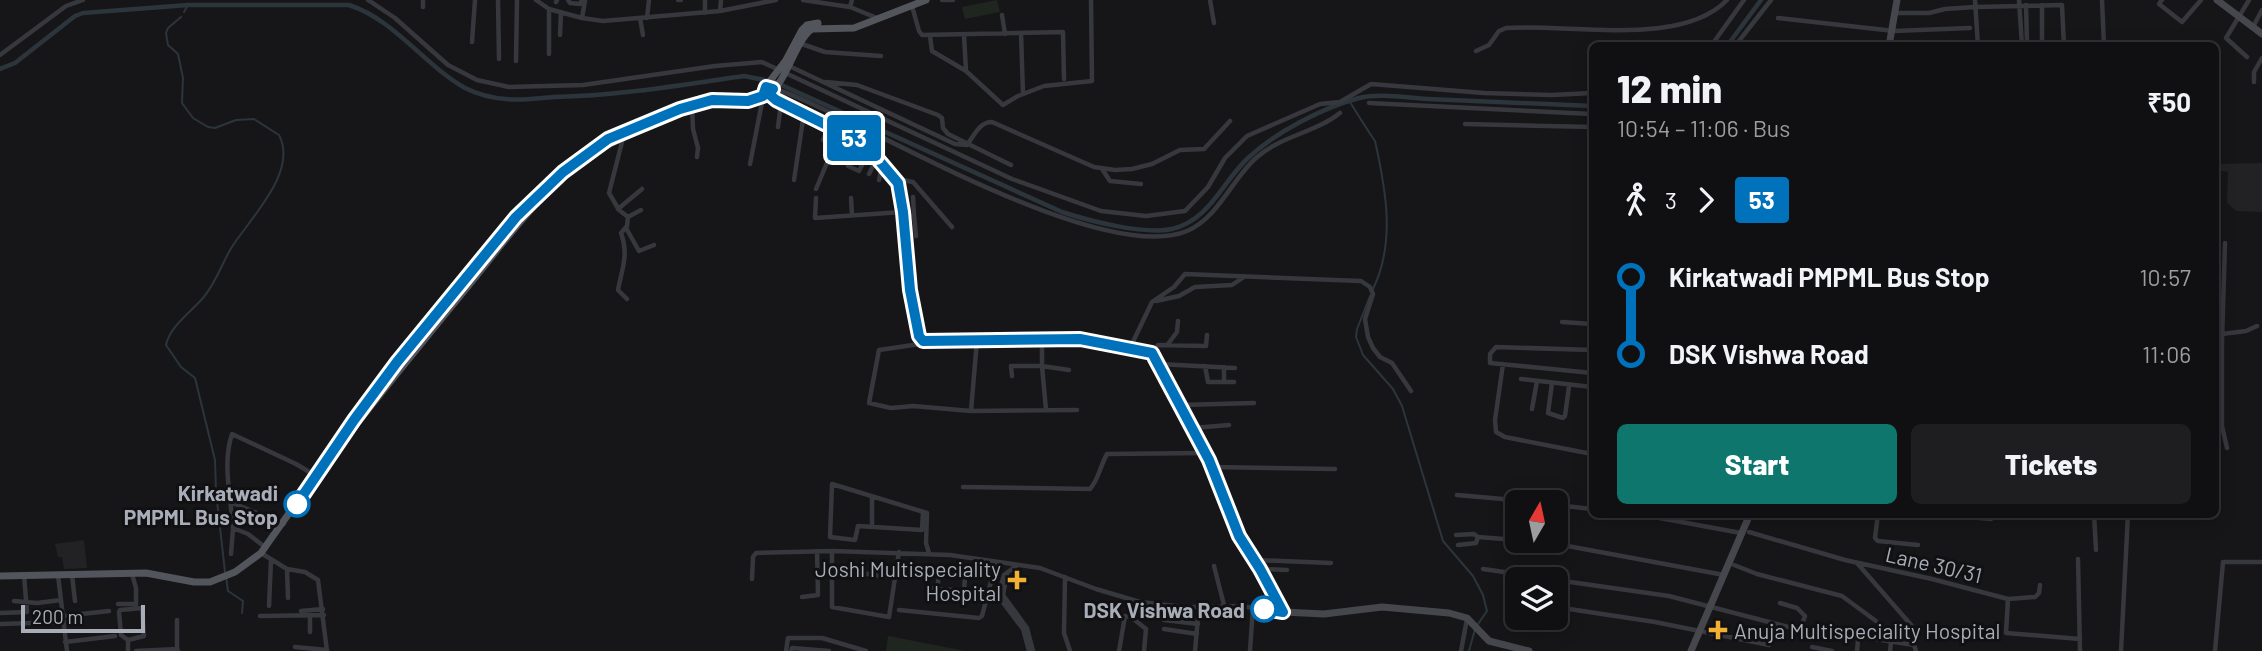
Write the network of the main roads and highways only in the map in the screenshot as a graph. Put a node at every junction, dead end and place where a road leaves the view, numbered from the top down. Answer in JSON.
{"nodes":[{"id":1,"x":926,"y":0,"type":"edge"},
{"id":2,"x":914,"y":3,"type":"edge"},
{"id":3,"x":690,"y":107,"type":"junction"},
{"id":4,"x":345,"y":436,"type":"junction"},
{"id":5,"x":0,"y":576,"type":"edge"}],
"edges":[{"from":1,"to":2,"type":"main road"},
{"from":2,"to":3,"type":"main road"},
{"from":3,"to":4,"type":"main road"},
{"from":3,"to":4,"type":"main road"},
{"from":4,"to":5,"type":"main road"}]}
